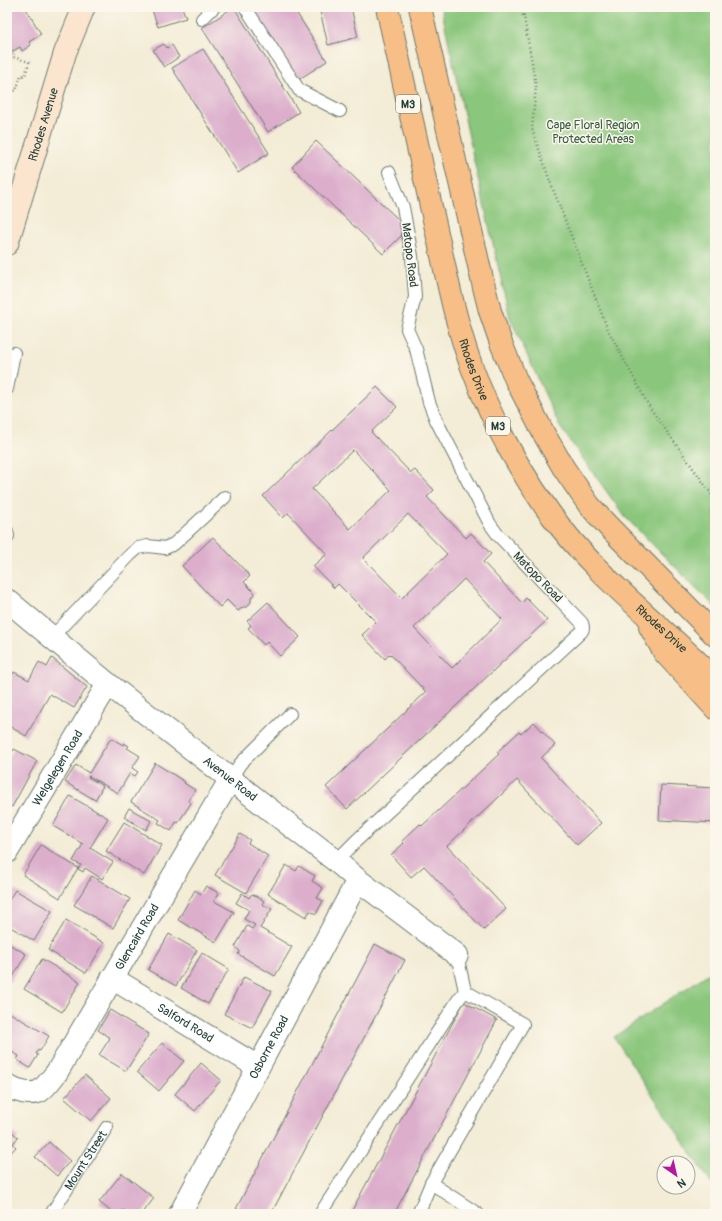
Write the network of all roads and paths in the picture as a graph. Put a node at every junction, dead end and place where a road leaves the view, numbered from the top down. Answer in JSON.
{"nodes":[{"id":1,"x":84,"y":7,"type":"edge"},
{"id":2,"x":214,"y":7,"type":"edge"},
{"id":3,"x":245,"y":7,"type":"edge"},
{"id":4,"x":387,"y":7,"type":"edge"},
{"id":5,"x":420,"y":7,"type":"edge"},
{"id":6,"x":520,"y":7,"type":"edge"},
{"id":7,"x":523,"y":7,"type":"edge"},
{"id":8,"x":202,"y":19,"type":"dead end"},
{"id":9,"x":525,"y":23,"type":"junction"},
{"id":10,"x":14,"y":51,"type":"dead end"},
{"id":11,"x":7,"y":56,"type":"edge"},
{"id":12,"x":13,"y":56,"type":"junction"},
{"id":13,"x":7,"y":88,"type":"edge"},
{"id":14,"x":340,"y":111,"type":"dead end"},
{"id":15,"x":389,"y":172,"type":"dead end"},
{"id":16,"x":7,"y":244,"type":"edge"},
{"id":17,"x":14,"y":353,"type":"dead end"},
{"id":18,"x":7,"y":390,"type":"edge"},
{"id":19,"x":225,"y":497,"type":"dead end"},
{"id":20,"x":715,"y":499,"type":"edge"},
{"id":21,"x":7,"y":531,"type":"edge"},
{"id":22,"x":7,"y":538,"type":"edge"},
{"id":23,"x":7,"y":600,"type":"edge"},
{"id":24,"x":641,"y":611,"type":"junction"},
{"id":25,"x":715,"y":635,"type":"edge"},
{"id":26,"x":52,"y":637,"type":"junction"},
{"id":27,"x":715,"y":679,"type":"edge"},
{"id":28,"x":108,"y":684,"type":"junction"},
{"id":29,"x":715,"y":708,"type":"edge"},
{"id":30,"x":290,"y":714,"type":"dead end"},
{"id":31,"x":230,"y":780,"type":"junction"},
{"id":32,"x":7,"y":852,"type":"edge"},
{"id":33,"x":336,"y":861,"type":"junction"},
{"id":34,"x":358,"y":880,"type":"junction"},
{"id":35,"x":457,"y":955,"type":"joint"},
{"id":36,"x":112,"y":978,"type":"junction"},
{"id":37,"x":465,"y":991,"type":"junction"},
{"id":38,"x":258,"y":1067,"type":"junction"},
{"id":39,"x":7,"y":1086,"type":"edge"},
{"id":40,"x":107,"y":1127,"type":"dead end"},
{"id":41,"x":431,"y":1183,"type":"junction"},
{"id":42,"x":51,"y":1214,"type":"edge"},
{"id":43,"x":180,"y":1214,"type":"edge"},
{"id":44,"x":320,"y":1214,"type":"edge"},
{"id":45,"x":418,"y":1214,"type":"edge"},
{"id":46,"x":478,"y":1214,"type":"edge"}],
"edges":[{"from":1,"to":16,"type":"street","name":"Rhodes Avenue"},
{"from":2,"to":8,"type":"lane"},
{"from":3,"to":14,"type":"lane"},
{"from":4,"to":24,"type":"highway","name":"Rhodes Drive","number":"M3"},
{"from":5,"to":25,"type":"highway"},
{"from":6,"to":9,"type":"path"},
{"from":7,"to":9,"type":"path"},
{"from":9,"to":20,"type":"path"},
{"from":10,"to":12,"type":"path"},
{"from":11,"to":12,"type":"path"},
{"from":12,"to":13,"type":"path"},
{"from":15,"to":33,"type":"lane","name":"Matopo Road"},
{"from":17,"to":18,"type":"lane"},
{"from":19,"to":26,"type":"lane"},
{"from":21,"to":22,"type":"lane"},
{"from":23,"to":26,"type":"street","name":"Avenue Road"},
{"from":24,"to":27,"type":"highway","name":"Rhodes Drive","number":"M3"},
{"from":24,"to":29,"type":"highway"},
{"from":26,"to":28,"type":"street","name":"Avenue Road"},
{"from":28,"to":31,"type":"street","name":"Avenue Road"},
{"from":28,"to":32,"type":"street","name":"Welgelegen Road"},
{"from":30,"to":31,"type":"lane"},
{"from":31,"to":33,"type":"street","name":"Avenue Road"},
{"from":31,"to":36,"type":"street","name":"Glencaird Road"},
{"from":33,"to":34,"type":"street","name":"Avenue Road"},
{"from":34,"to":35,"type":"street","name":"Avenue Road"},
{"from":34,"to":38,"type":"street","name":"Osborne Road"},
{"from":35,"to":37,"type":"lane"},
{"from":36,"to":38,"type":"street","name":"Salford Road"},
{"from":36,"to":39,"type":"street","name":"Glencaird Road"},
{"from":37,"to":41,"type":"lane"},
{"from":37,"to":44,"type":"lane"},
{"from":38,"to":43,"type":"street","name":"Osborne Road"},
{"from":40,"to":42,"type":"lane","name":"Mount Street"},
{"from":41,"to":45,"type":"lane"},
{"from":41,"to":46,"type":"lane"}]}
